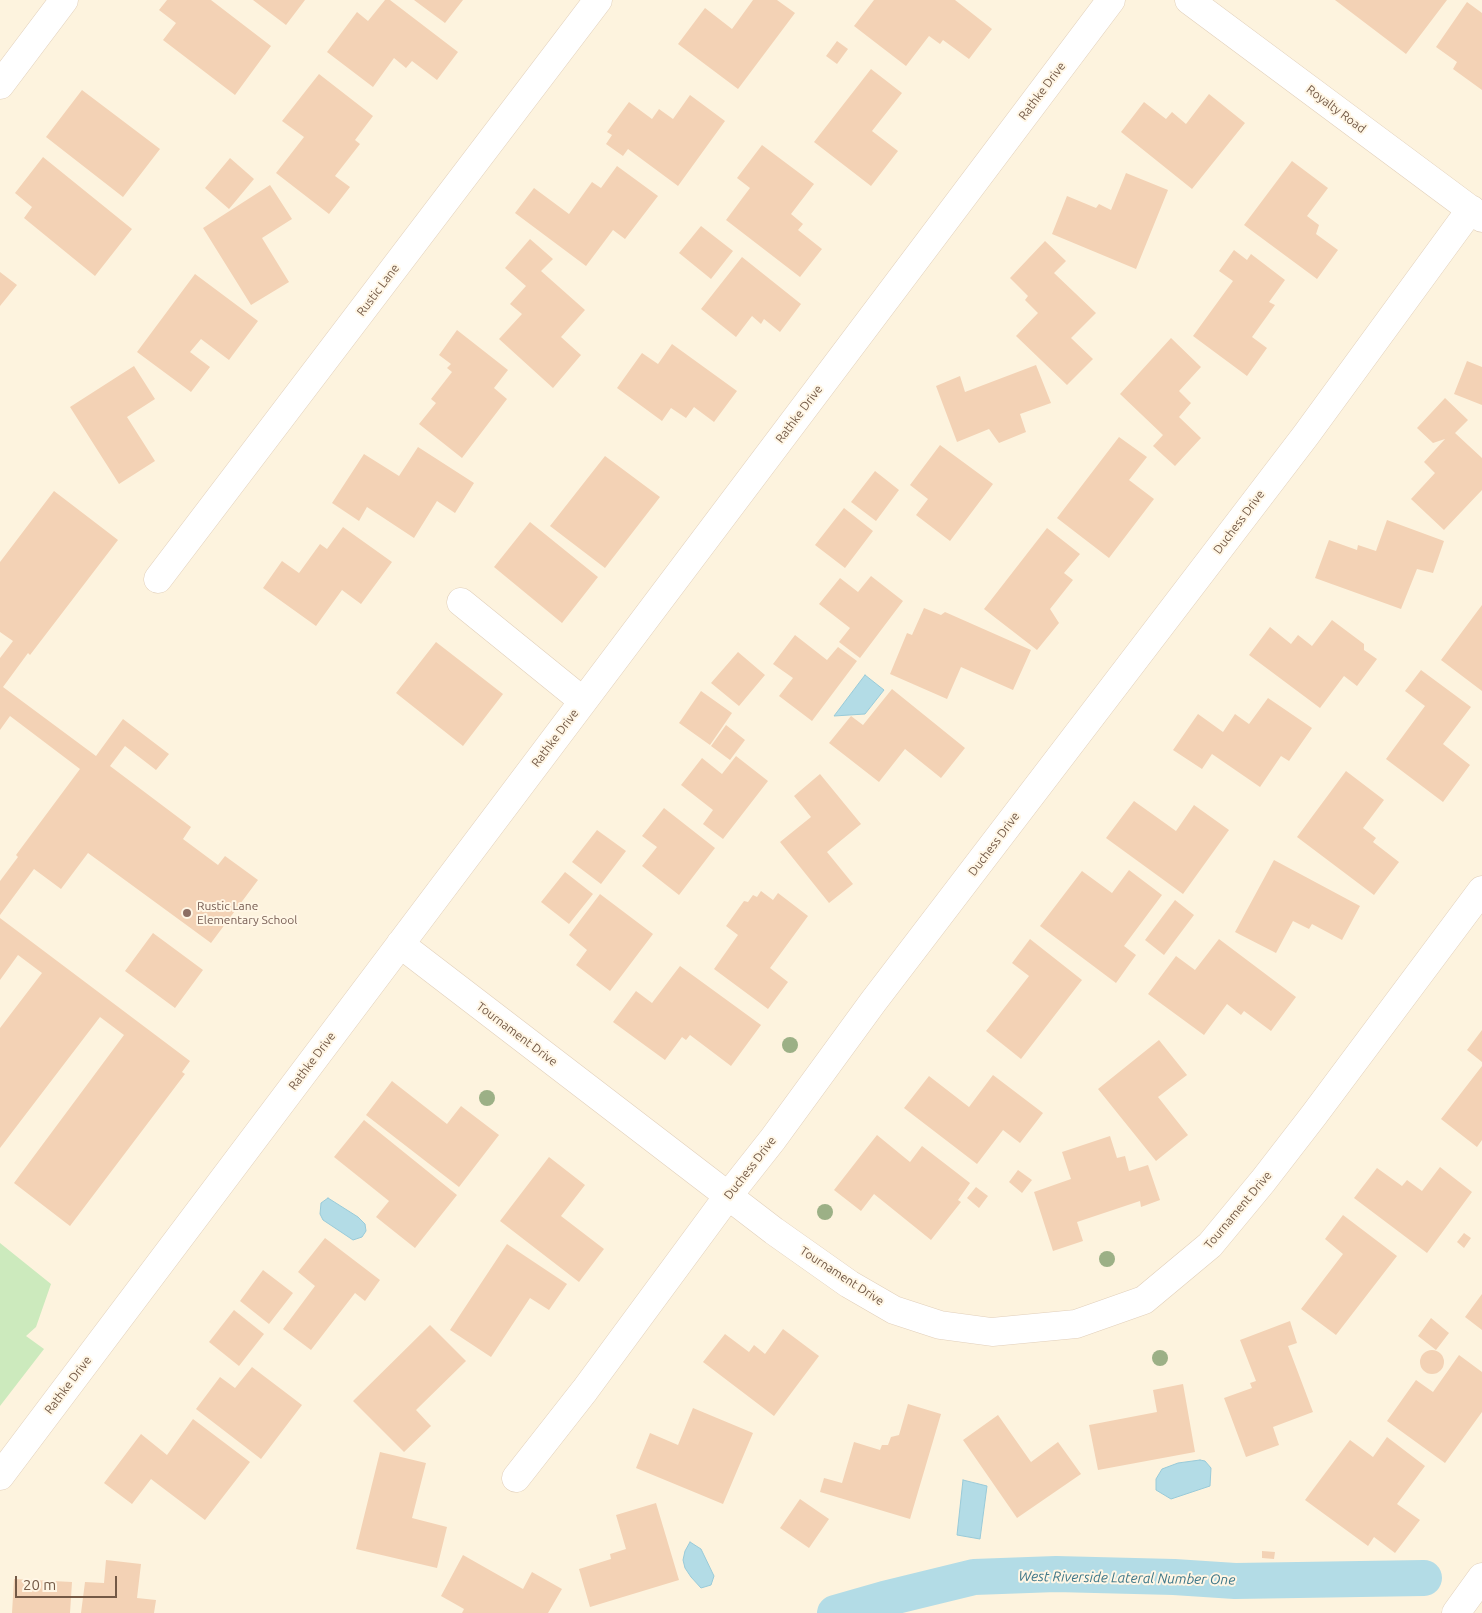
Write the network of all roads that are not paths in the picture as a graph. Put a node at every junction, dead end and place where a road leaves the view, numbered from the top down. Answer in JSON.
{"nodes":[{"id":1,"x":64,"y":0,"type":"edge"},
{"id":2,"x":598,"y":0,"type":"edge"},
{"id":3,"x":1111,"y":0,"type":"edge"},
{"id":4,"x":1189,"y":0,"type":"edge"},
{"id":5,"x":0,"y":85,"type":"edge"},
{"id":6,"x":1476,"y":214,"type":"edge"},
{"id":7,"x":158,"y":579,"type":"dead end"},
{"id":8,"x":461,"y":602,"type":"dead end"},
{"id":9,"x":583,"y":701,"type":"junction"},
{"id":10,"x":1482,"y":890,"type":"edge"},
{"id":11,"x":400,"y":944,"type":"junction"},
{"id":12,"x":728,"y":1196,"type":"junction"},
{"id":13,"x":0,"y":1476,"type":"edge"},
{"id":14,"x":516,"y":1478,"type":"dead end"},
{"id":15,"x":1482,"y":1577,"type":"edge"},
{"id":16,"x":1456,"y":1613,"type":"edge"}],
"edges":[{"from":1,"to":5,"type":"street"},
{"from":2,"to":7,"type":"street","name":"Rustic Lane"},
{"from":3,"to":9,"type":"street","name":"Rathke Drive"},
{"from":4,"to":6,"type":"street","name":"Royalty Road"},
{"from":6,"to":12,"type":"street","name":"Duchess Drive"},
{"from":8,"to":9,"type":"street"},
{"from":9,"to":11,"type":"street","name":"Rathke Drive"},
{"from":10,"to":12,"type":"street","name":"Tournament Drive"},
{"from":11,"to":12,"type":"street","name":"Tournament Drive"},
{"from":11,"to":13,"type":"street","name":"Rathke Drive"},
{"from":12,"to":14,"type":"street","name":"Duchess Drive"},
{"from":15,"to":16,"type":"street"}]}
